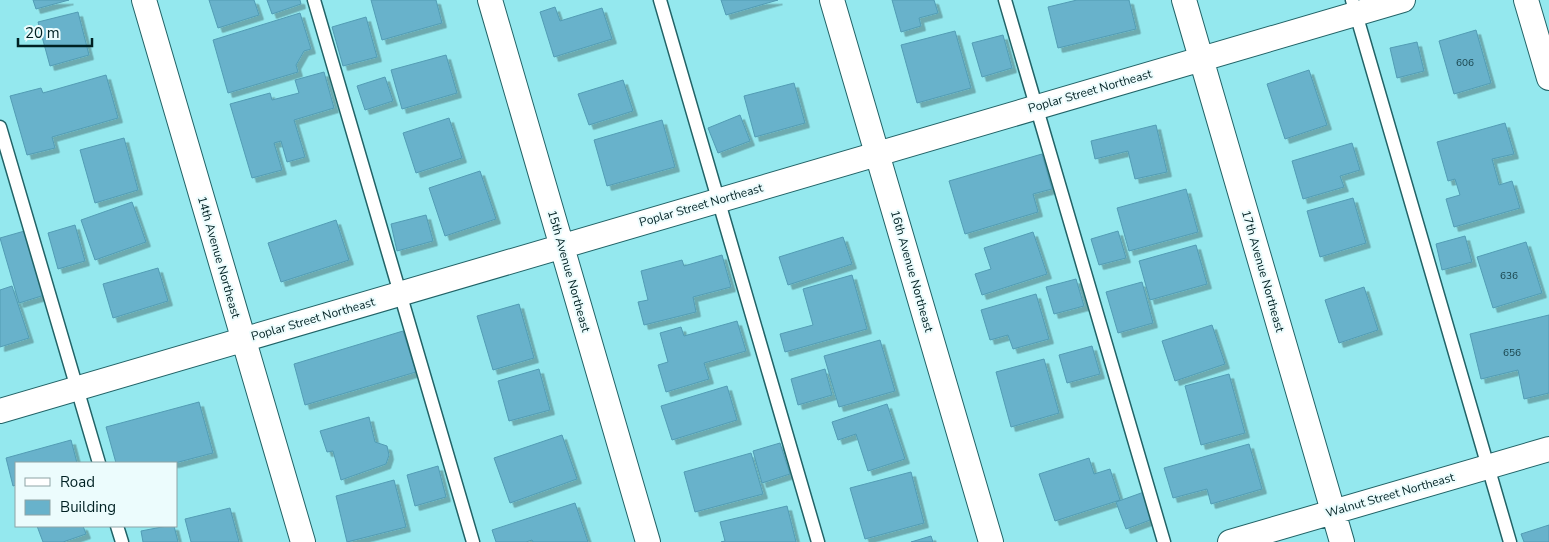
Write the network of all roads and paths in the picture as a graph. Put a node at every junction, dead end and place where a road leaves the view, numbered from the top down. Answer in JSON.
{"nodes":[{"id":1,"x":144,"y":0,"type":"edge"},
{"id":2,"x":314,"y":0,"type":"edge"},
{"id":3,"x":490,"y":0,"type":"edge"},
{"id":4,"x":660,"y":0,"type":"edge"},
{"id":5,"x":832,"y":0,"type":"edge"},
{"id":6,"x":1005,"y":0,"type":"edge"},
{"id":7,"x":1184,"y":0,"type":"edge"},
{"id":8,"x":1402,"y":0,"type":"edge"},
{"id":9,"x":1526,"y":0,"type":"edge"},
{"id":10,"x":1354,"y":7,"type":"edge"},
{"id":11,"x":1201,"y":59,"type":"junction"},
{"id":12,"x":1549,"y":78,"type":"edge"},
{"id":13,"x":1037,"y":107,"type":"junction"},
{"id":14,"x":0,"y":126,"type":"edge"},
{"id":15,"x":877,"y":154,"type":"junction"},
{"id":16,"x":718,"y":200,"type":"junction"},
{"id":17,"x":562,"y":246,"type":"junction"},
{"id":18,"x":400,"y":293,"type":"junction"},
{"id":19,"x":243,"y":340,"type":"junction"},
{"id":20,"x":77,"y":388,"type":"junction"},
{"id":21,"x":0,"y":410,"type":"edge"},
{"id":22,"x":1549,"y":449,"type":"edge"},
{"id":23,"x":99,"y":462,"type":"edge"},
{"id":24,"x":1488,"y":467,"type":"junction"},
{"id":25,"x":1333,"y":512,"type":"junction"},
{"id":26,"x":117,"y":527,"type":"edge"},
{"id":27,"x":122,"y":542,"type":"edge"},
{"id":28,"x":302,"y":542,"type":"edge"},
{"id":29,"x":473,"y":542,"type":"edge"},
{"id":30,"x":648,"y":542,"type":"edge"},
{"id":31,"x":818,"y":542,"type":"edge"},
{"id":32,"x":991,"y":542,"type":"edge"},
{"id":33,"x":1164,"y":542,"type":"edge"},
{"id":34,"x":1230,"y":542,"type":"edge"},
{"id":35,"x":1342,"y":542,"type":"edge"},
{"id":36,"x":1510,"y":542,"type":"edge"}],
"edges":[{"from":1,"to":19,"type":"street","name":"14th Avenue Northeast"},
{"from":2,"to":18,"type":"lane"},
{"from":3,"to":17,"type":"street","name":"15th Avenue Northeast"},
{"from":4,"to":16,"type":"lane"},
{"from":5,"to":15,"type":"street","name":"16th Avenue Northeast"},
{"from":6,"to":13,"type":"lane"},
{"from":7,"to":11,"type":"street","name":"17th Avenue Northeast"},
{"from":8,"to":10,"type":"street","name":"Poplar Street Northeast"},
{"from":9,"to":12,"type":"street"},
{"from":10,"to":11,"type":"street","name":"Poplar Street Northeast"},
{"from":10,"to":24,"type":"lane"},
{"from":11,"to":13,"type":"street","name":"Poplar Street Northeast"},
{"from":11,"to":25,"type":"street","name":"17th Avenue Northeast"},
{"from":13,"to":15,"type":"street","name":"Poplar Street Northeast"},
{"from":13,"to":33,"type":"lane"},
{"from":14,"to":20,"type":"lane"},
{"from":15,"to":16,"type":"street","name":"Poplar Street Northeast"},
{"from":15,"to":32,"type":"street","name":"16th Avenue Northeast"},
{"from":16,"to":17,"type":"street","name":"Poplar Street Northeast"},
{"from":16,"to":31,"type":"lane"},
{"from":17,"to":18,"type":"street","name":"Poplar Street Northeast"},
{"from":17,"to":30,"type":"street","name":"15th Avenue Northeast"},
{"from":18,"to":19,"type":"street","name":"Poplar Street Northeast"},
{"from":18,"to":29,"type":"lane"},
{"from":19,"to":20,"type":"street","name":"Poplar Street Northeast"},
{"from":19,"to":28,"type":"street","name":"14th Avenue Northeast"},
{"from":20,"to":21,"type":"street","name":"Poplar Street Northeast"},
{"from":20,"to":23,"type":"lane"},
{"from":22,"to":24,"type":"street","name":"Walnut Street Northeast"},
{"from":24,"to":25,"type":"street","name":"Walnut Street Northeast"},
{"from":24,"to":36,"type":"lane"},
{"from":25,"to":34,"type":"street","name":"Walnut Street Northeast"},
{"from":25,"to":35,"type":"street","name":"17th Avenue Northeast"},
{"from":26,"to":27,"type":"lane"}]}
